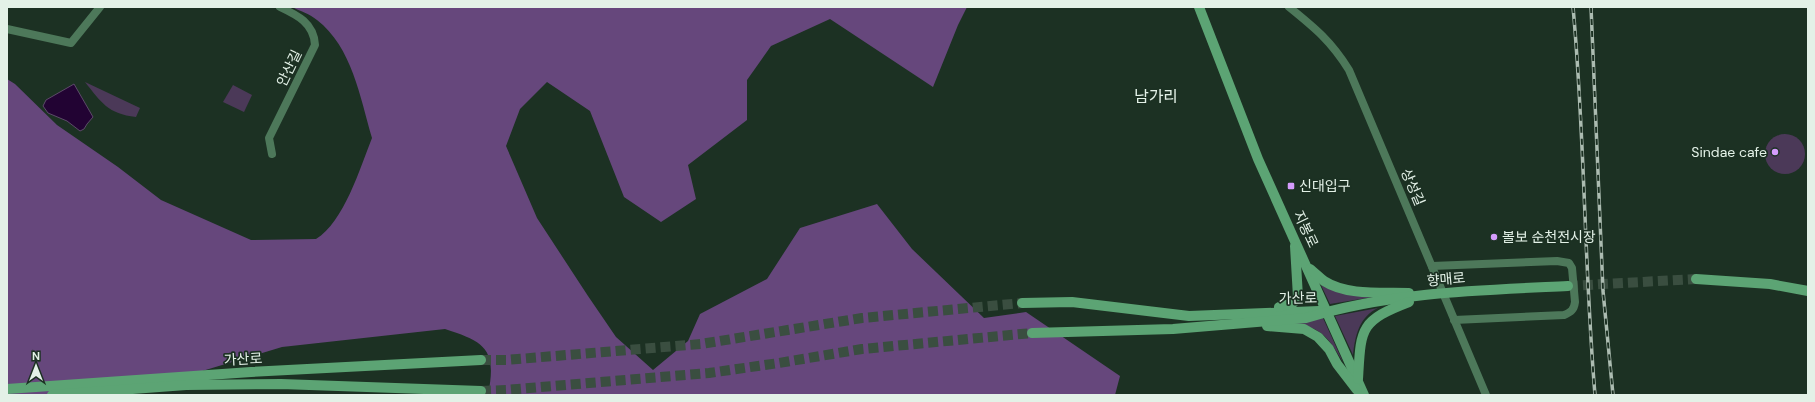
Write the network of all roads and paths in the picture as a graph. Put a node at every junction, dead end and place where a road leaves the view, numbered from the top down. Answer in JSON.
{"nodes":[{"id":1,"x":100,"y":7,"type":"edge"},
{"id":2,"x":280,"y":7,"type":"edge"},
{"id":3,"x":1200,"y":7,"type":"edge"},
{"id":4,"x":1289,"y":7,"type":"edge"},
{"id":5,"x":7,"y":29,"type":"edge"},
{"id":6,"x":272,"y":154,"type":"dead end"},
{"id":7,"x":1294,"y":238,"type":"junction"},
{"id":8,"x":1432,"y":266,"type":"junction"},
{"id":9,"x":1308,"y":267,"type":"junction"},
{"id":10,"x":1696,"y":279,"type":"tunnel mouth"},
{"id":11,"x":1568,"y":286,"type":"tunnel mouth"},
{"id":12,"x":1808,"y":291,"type":"edge"},
{"id":13,"x":1443,"y":293,"type":"junction"},
{"id":14,"x":1431,"y":294,"type":"junction"},
{"id":15,"x":1022,"y":303,"type":"tunnel mouth"},
{"id":16,"x":1326,"y":311,"type":"junction"},
{"id":17,"x":1229,"y":318,"type":"junction"},
{"id":18,"x":1454,"y":320,"type":"junction"},
{"id":19,"x":1032,"y":334,"type":"tunnel mouth"},
{"id":20,"x":481,"y":360,"type":"tunnel mouth"},
{"id":21,"x":1358,"y":382,"type":"junction"},
{"id":22,"x":7,"y":389,"type":"edge"},
{"id":23,"x":482,"y":391,"type":"dead end"},
{"id":24,"x":52,"y":395,"type":"edge"},
{"id":25,"x":1362,"y":395,"type":"edge"},
{"id":26,"x":1486,"y":395,"type":"edge"}],
"edges":[{"from":1,"to":5,"type":"street"},
{"from":2,"to":6,"type":"street","name":"안산길"},
{"from":3,"to":7,"type":"main road","name":"지봉로"},
{"from":4,"to":8,"type":"street","name":"상성길"},
{"from":7,"to":9,"type":"main road","name":"지봉로"},
{"from":7,"to":17,"type":"main road"},
{"from":8,"to":13,"type":"street","name":"상성길"},
{"from":8,"to":18,"type":"street"},
{"from":9,"to":14,"type":"main road"},
{"from":9,"to":16,"type":"main road","name":"지봉로"},
{"from":10,"to":12,"type":"main road"},
{"from":11,"to":13,"type":"main road","name":"향매로"},
{"from":13,"to":14,"type":"main road","name":"향매로"},
{"from":13,"to":18,"type":"street","name":"상성길"},
{"from":14,"to":16,"type":"main road","name":"향매로"},
{"from":14,"to":21,"type":"main road"},
{"from":15,"to":17,"type":"main road","name":"가산로"},
{"from":16,"to":17,"type":"main road","name":"가산로"},
{"from":16,"to":21,"type":"main road","name":"지봉로"},
{"from":17,"to":19,"type":"main road","name":"가산로"},
{"from":17,"to":25,"type":"main road"},
{"from":18,"to":26,"type":"street","name":"상성길"},
{"from":20,"to":22,"type":"main road","name":"가산로"},
{"from":21,"to":25,"type":"main road","name":"지봉로"},
{"from":23,"to":24,"type":"main road","name":"가산로"}]}
